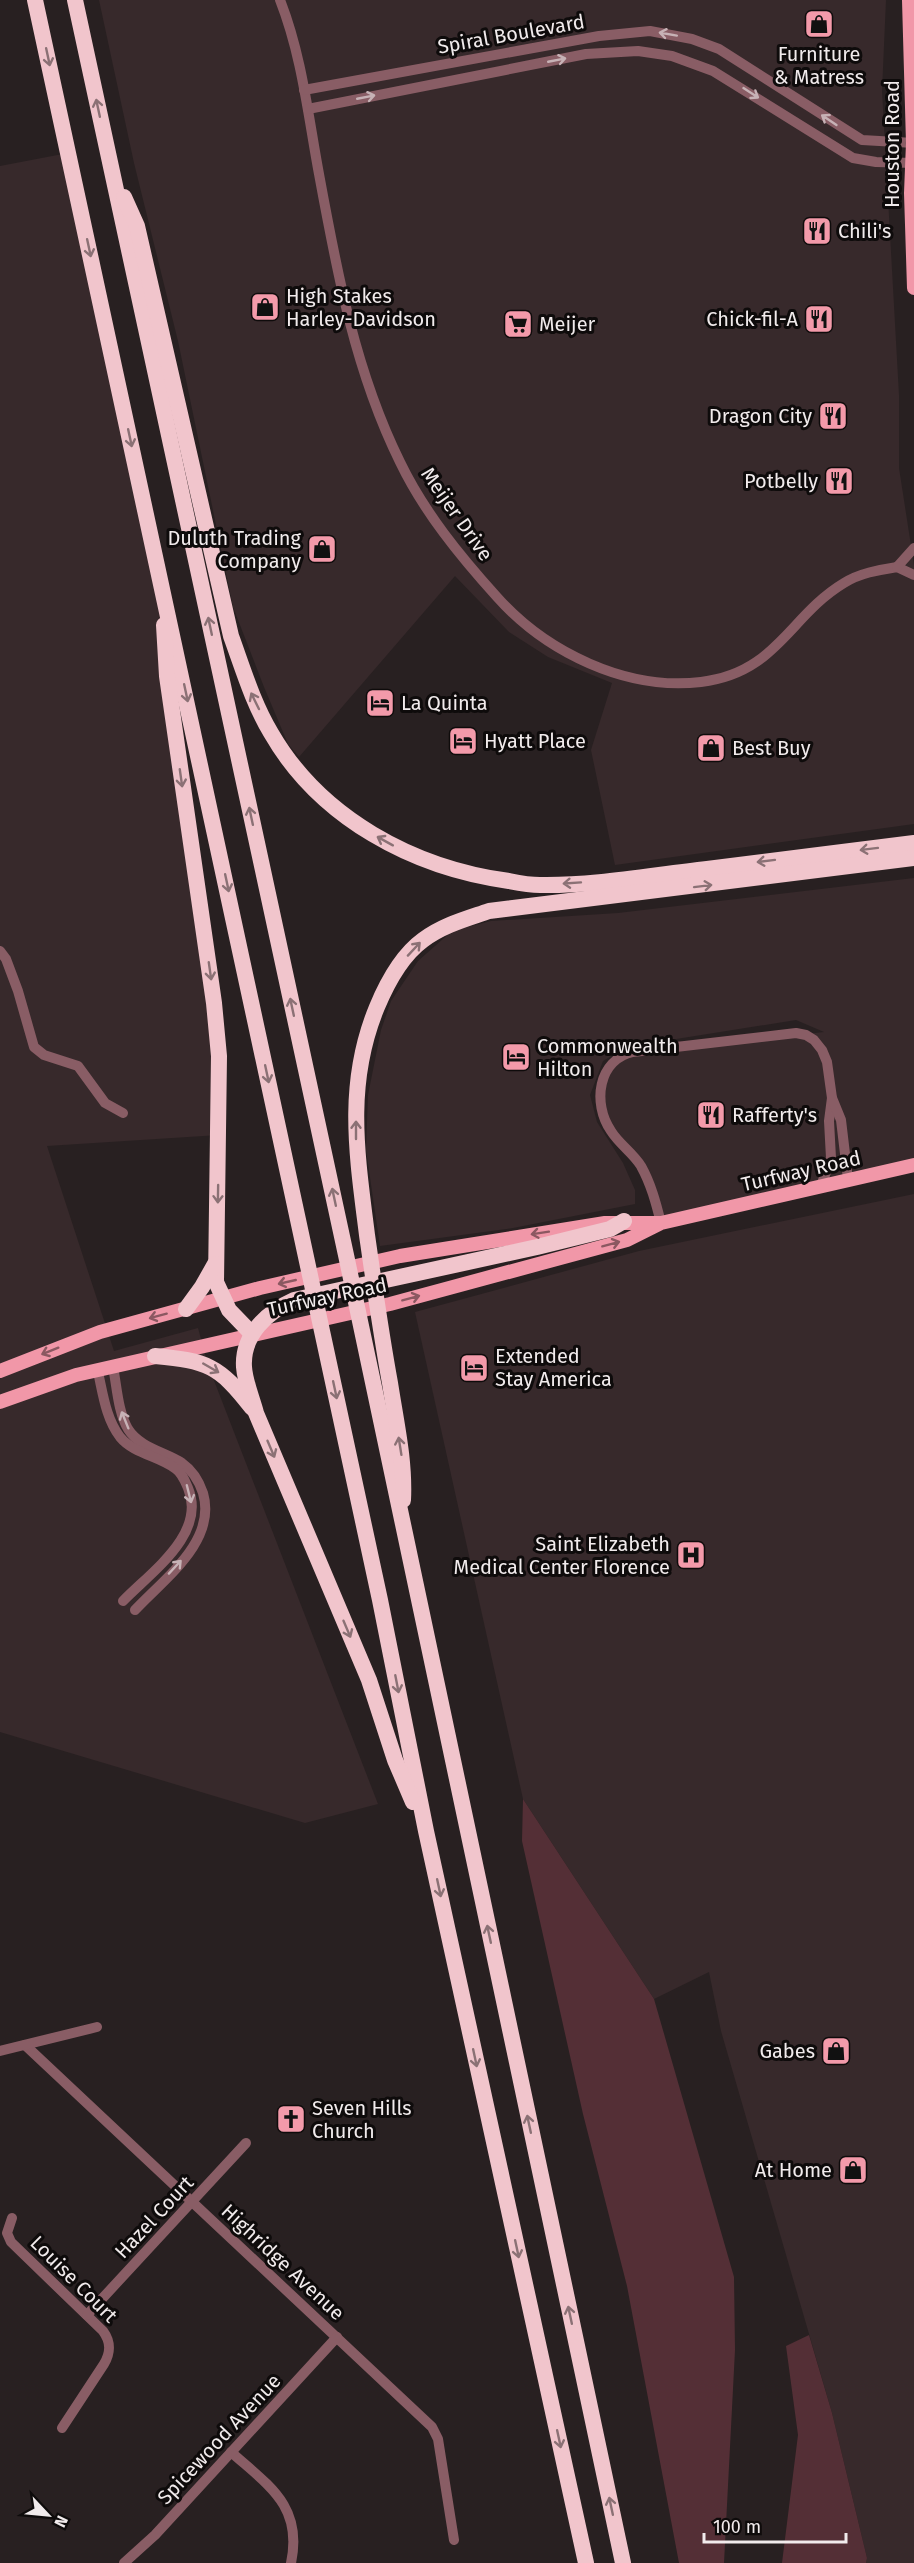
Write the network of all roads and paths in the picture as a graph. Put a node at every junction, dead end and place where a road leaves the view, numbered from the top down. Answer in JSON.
{"nodes":[{"id":1,"x":35,"y":0,"type":"edge"},
{"id":2,"x":75,"y":0,"type":"edge"},
{"id":3,"x":280,"y":0,"type":"edge"},
{"id":4,"x":909,"y":0,"type":"edge"},
{"id":5,"x":304,"y":90,"type":"junction"},
{"id":6,"x":308,"y":109,"type":"junction"},
{"id":7,"x":913,"y":143,"type":"edge"},
{"id":8,"x":913,"y":163,"type":"edge"},
{"id":9,"x":110,"y":166,"type":"junction"},
{"id":10,"x":914,"y":288,"type":"edge"},
{"id":11,"x":914,"y":548,"type":"edge"},
{"id":12,"x":897,"y":567,"type":"junction"},
{"id":13,"x":914,"y":575,"type":"edge"},
{"id":14,"x":165,"y":594,"type":"junction"},
{"id":15,"x":914,"y":843,"type":"edge"},
{"id":16,"x":914,"y":858,"type":"edge"},
{"id":17,"x":0,"y":951,"type":"edge"},
{"id":18,"x":832,"y":1098,"type":"junction"},
{"id":19,"x":123,"y":1113,"type":"dead end"},
{"id":20,"x":914,"y":1166,"type":"edge"},
{"id":21,"x":849,"y":1179,"type":"junction"},
{"id":22,"x":821,"y":1186,"type":"junction"},
{"id":23,"x":624,"y":1221,"type":"junction"},
{"id":24,"x":661,"y":1223,"type":"junction"},
{"id":25,"x":217,"y":1260,"type":"junction"},
{"id":26,"x":222,"y":1299,"type":"junction"},
{"id":27,"x":186,"y":1309,"type":"junction"},
{"id":28,"x":252,"y":1334,"type":"junction"},
{"id":29,"x":155,"y":1356,"type":"junction"},
{"id":30,"x":113,"y":1367,"type":"junction"},
{"id":31,"x":0,"y":1371,"type":"edge"},
{"id":32,"x":98,"y":1372,"type":"junction"},
{"id":33,"x":0,"y":1402,"type":"edge"},
{"id":34,"x":256,"y":1413,"type":"junction"},
{"id":35,"x":402,"y":1525,"type":"junction"},
{"id":36,"x":123,"y":1601,"type":"dead end"},
{"id":37,"x":135,"y":1610,"type":"dead end"},
{"id":38,"x":426,"y":1831,"type":"junction"},
{"id":39,"x":97,"y":2027,"type":"dead end"},
{"id":40,"x":25,"y":2044,"type":"junction"},
{"id":41,"x":0,"y":2051,"type":"edge"},
{"id":42,"x":246,"y":2143,"type":"dead end"},
{"id":43,"x":193,"y":2202,"type":"junction"},
{"id":44,"x":12,"y":2218,"type":"dead end"},
{"id":45,"x":87,"y":2315,"type":"junction"},
{"id":46,"x":337,"y":2337,"type":"junction"},
{"id":47,"x":62,"y":2428,"type":"dead end"},
{"id":48,"x":231,"y":2452,"type":"junction"},
{"id":49,"x":454,"y":2540,"type":"dead end"},
{"id":50,"x":124,"y":2563,"type":"edge"},
{"id":51,"x":291,"y":2563,"type":"edge"},
{"id":52,"x":586,"y":2563,"type":"edge"},
{"id":53,"x":623,"y":2563,"type":"edge"}],
"edges":[{"from":1,"to":14,"type":"highway","one_way":true},
{"from":9,"to":2,"type":"highway","one_way":true},
{"from":3,"to":5,"type":"street","name":"Meijer Drive"},
{"from":4,"to":7,"type":"main road","name":"Houston Road"},
{"from":5,"to":6,"type":"street","name":"Meijer Drive"},
{"from":7,"to":5,"type":"street","name":"Spiral Boulevard","one_way":true},
{"from":6,"to":8,"type":"street","name":"Spiral Boulevard","one_way":true},
{"from":6,"to":12,"type":"street","name":"Meijer Drive"},
{"from":7,"to":8,"type":"main road","name":"Houston Road"},
{"from":8,"to":10,"type":"main road","name":"Houston Road"},
{"from":15,"to":9,"type":"highway","one_way":true},
{"from":35,"to":9,"type":"highway","one_way":true},
{"from":11,"to":12,"type":"street"},
{"from":12,"to":13,"type":"street"},
{"from":14,"to":25,"type":"highway","one_way":true},
{"from":14,"to":38,"type":"highway","one_way":true},
{"from":35,"to":16,"type":"highway","one_way":true},
{"from":17,"to":19,"type":"street"},
{"from":18,"to":21,"type":"street"},
{"from":18,"to":22,"type":"street"},
{"from":18,"to":24,"type":"street"},
{"from":20,"to":21,"type":"main road","name":"Turfway Road"},
{"from":21,"to":22,"type":"main road","name":"Turfway Road"},
{"from":22,"to":24,"type":"main road","name":"Turfway Road"},
{"from":23,"to":24,"type":"main road","name":"Turfway Road"},
{"from":23,"to":26,"type":"main road","name":"Turfway Road","one_way":true},
{"from":23,"to":28,"type":"highway"},
{"from":28,"to":24,"type":"main road","name":"Turfway Road","one_way":true},
{"from":25,"to":26,"type":"highway"},
{"from":25,"to":27,"type":"highway"},
{"from":26,"to":27,"type":"main road","name":"Turfway Road"},
{"from":26,"to":28,"type":"highway"},
{"from":27,"to":31,"type":"main road","name":"Turfway Road","one_way":true},
{"from":28,"to":29,"type":"main road","name":"Turfway Road"},
{"from":28,"to":34,"type":"highway"},
{"from":29,"to":30,"type":"main road","name":"Turfway Road"},
{"from":29,"to":34,"type":"highway","one_way":true},
{"from":30,"to":32,"type":"main road","name":"Turfway Road"},
{"from":37,"to":30,"type":"street","one_way":true},
{"from":32,"to":33,"type":"main road","name":"Turfway Road"},
{"from":32,"to":36,"type":"street","one_way":true},
{"from":34,"to":38,"type":"highway","one_way":true},
{"from":53,"to":35,"type":"highway","one_way":true},
{"from":38,"to":52,"type":"highway","one_way":true},
{"from":39,"to":40,"type":"street"},
{"from":40,"to":41,"type":"street"},
{"from":40,"to":43,"type":"street","name":"Highridge Avenue"},
{"from":42,"to":43,"type":"street","name":"Hazel Court"},
{"from":43,"to":45,"type":"street","name":"Hazel Court"},
{"from":43,"to":46,"type":"street","name":"Highridge Avenue"},
{"from":44,"to":45,"type":"street","name":"Louise Court"},
{"from":45,"to":47,"type":"street","name":"Louise Court"},
{"from":46,"to":48,"type":"street","name":"Spicewood Avenue"},
{"from":46,"to":49,"type":"street","name":"Highridge Avenue"},
{"from":48,"to":50,"type":"street","name":"Spicewood Avenue"},
{"from":48,"to":51,"type":"street"}]}
